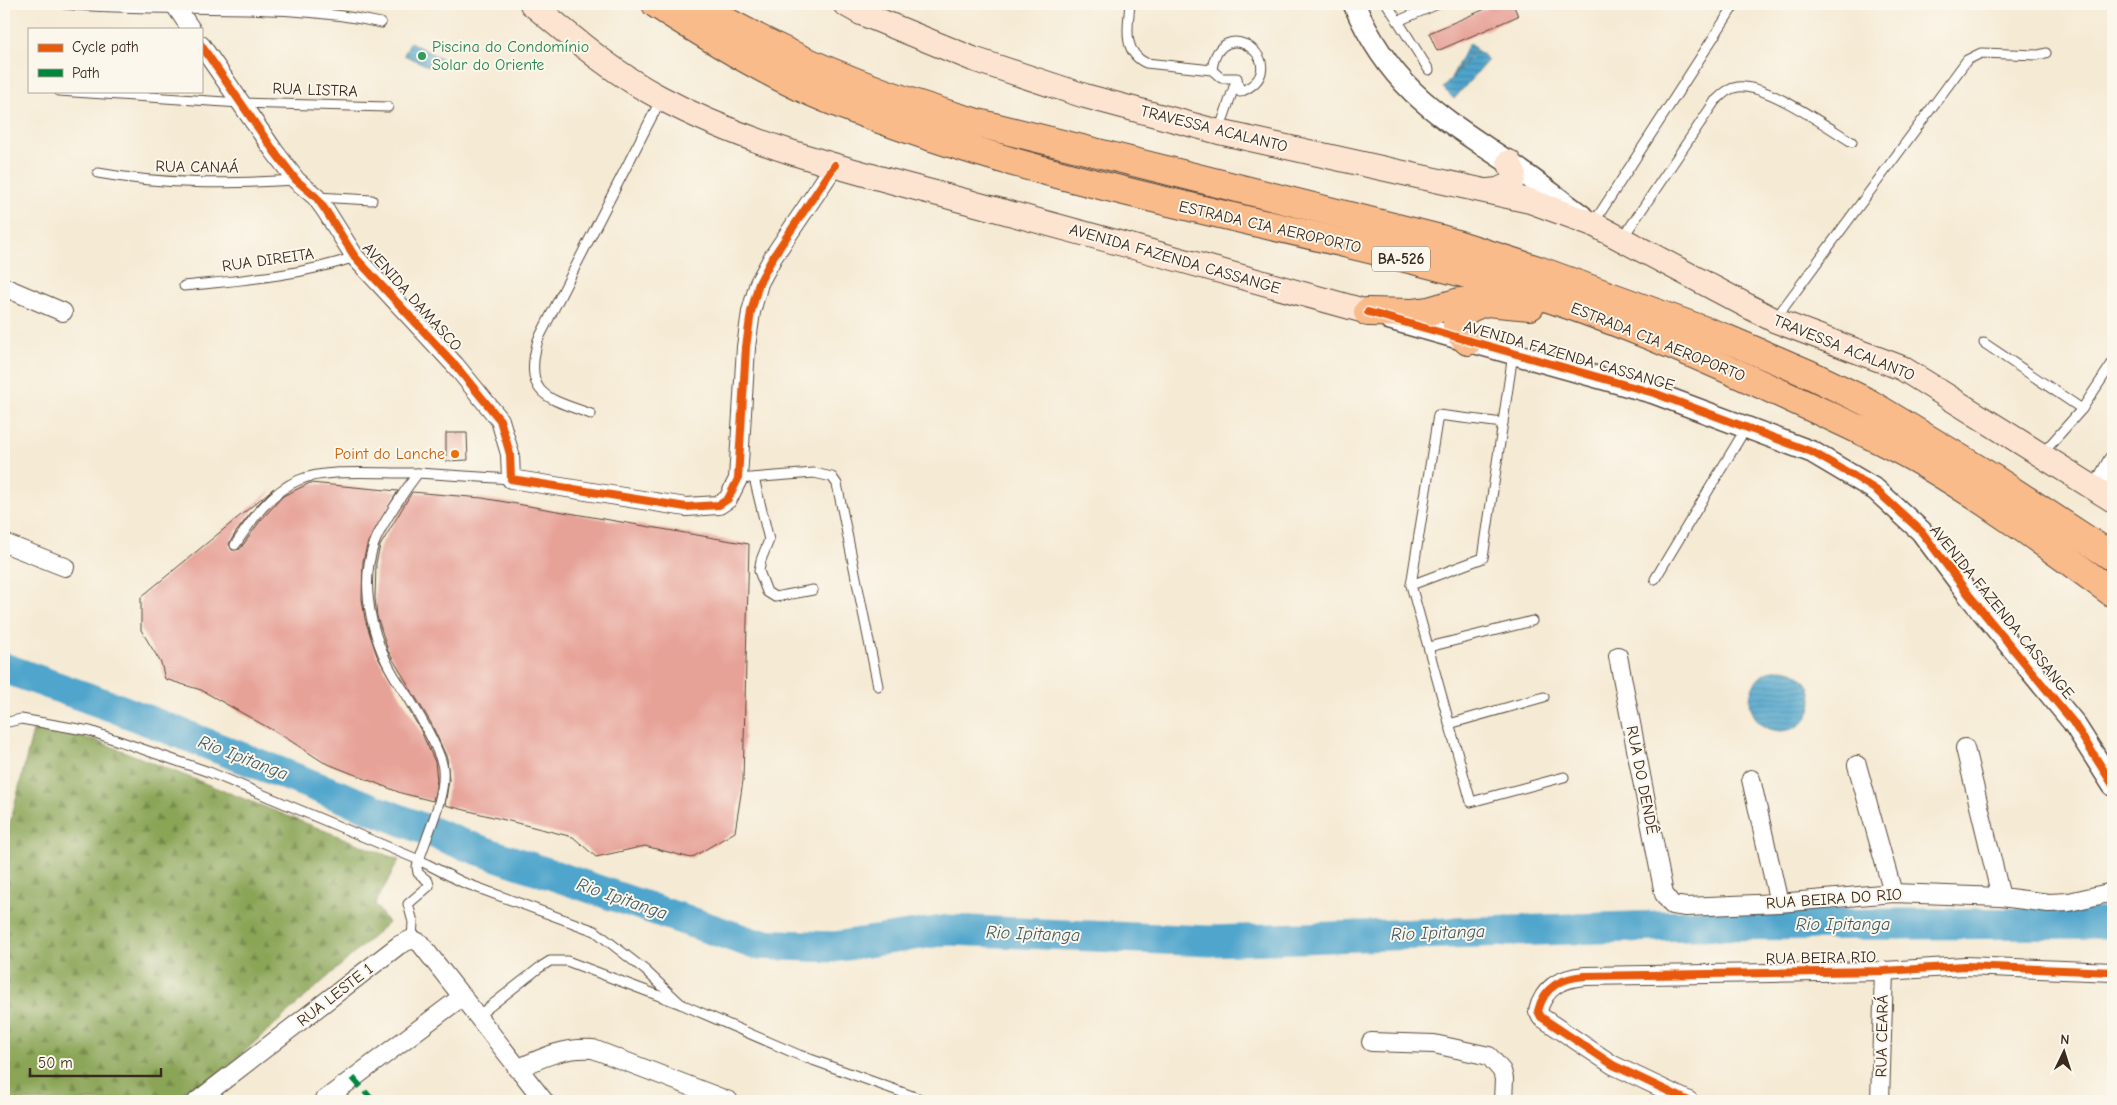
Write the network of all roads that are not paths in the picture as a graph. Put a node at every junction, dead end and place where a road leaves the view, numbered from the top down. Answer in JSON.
{"nodes":[{"id":1,"x":64,"y":4,"type":"edge"},
{"id":2,"x":532,"y":4,"type":"edge"},
{"id":3,"x":656,"y":4,"type":"edge"},
{"id":4,"x":696,"y":4,"type":"edge"},
{"id":5,"x":1130,"y":4,"type":"edge"},
{"id":6,"x":1354,"y":4,"type":"edge"},
{"id":7,"x":1387,"y":4,"type":"edge"},
{"id":8,"x":1438,"y":4,"type":"edge"},
{"id":9,"x":1735,"y":4,"type":"edge"},
{"id":10,"x":175,"y":6,"type":"edge"},
{"id":11,"x":858,"y":7,"type":"edge"},
{"id":12,"x":1398,"y":21,"type":"junction"},
{"id":13,"x":381,"y":23,"type":"dead end"},
{"id":14,"x":189,"y":28,"type":"edge"},
{"id":15,"x":202,"y":46,"type":"edge"},
{"id":16,"x":2046,"y":53,"type":"dead end"},
{"id":17,"x":1212,"y":70,"type":"junction"},
{"id":18,"x":1429,"y":70,"type":"dead end"},
{"id":19,"x":1237,"y":78,"type":"junction"},
{"id":20,"x":74,"y":92,"type":"edge"},
{"id":21,"x":661,"y":98,"type":"junction"},
{"id":22,"x":240,"y":103,"type":"junction"},
{"id":23,"x":388,"y":107,"type":"dead end"},
{"id":24,"x":1219,"y":132,"type":"junction"},
{"id":25,"x":1852,"y":142,"type":"dead end"},
{"id":26,"x":1509,"y":162,"type":"junction"},
{"id":27,"x":835,"y":165,"type":"junction"},
{"id":28,"x":98,"y":173,"type":"dead end"},
{"id":29,"x":296,"y":180,"type":"junction"},
{"id":30,"x":1488,"y":191,"type":"junction"},
{"id":31,"x":316,"y":197,"type":"junction"},
{"id":32,"x":372,"y":200,"type":"dead end"},
{"id":33,"x":1593,"y":224,"type":"junction"},
{"id":34,"x":1622,"y":240,"type":"junction"},
{"id":35,"x":354,"y":257,"type":"junction"},
{"id":36,"x":184,"y":286,"type":"dead end"},
{"id":37,"x":4,"y":287,"type":"edge"},
{"id":38,"x":1488,"y":301,"type":"junction"},
{"id":39,"x":63,"y":312,"type":"dead end"},
{"id":40,"x":1368,"y":312,"type":"junction"},
{"id":41,"x":1600,"y":315,"type":"junction"},
{"id":42,"x":1774,"y":320,"type":"junction"},
{"id":43,"x":1468,"y":341,"type":"junction"},
{"id":44,"x":1984,"y":343,"type":"dead end"},
{"id":45,"x":1513,"y":353,"type":"junction"},
{"id":46,"x":2113,"y":362,"type":"edge"},
{"id":47,"x":2082,"y":409,"type":"junction"},
{"id":48,"x":591,"y":414,"type":"dead end"},
{"id":49,"x":1503,"y":423,"type":"junction"},
{"id":50,"x":1746,"y":428,"type":"junction"},
{"id":51,"x":2042,"y":454,"type":"junction"},
{"id":52,"x":2113,"y":460,"type":"edge"},
{"id":53,"x":418,"y":473,"type":"junction"},
{"id":54,"x":746,"y":478,"type":"junction"},
{"id":55,"x":511,"y":480,"type":"junction"},
{"id":56,"x":2105,"y":494,"type":"edge"},
{"id":57,"x":4,"y":543,"type":"edge"},
{"id":58,"x":235,"y":545,"type":"dead end"},
{"id":59,"x":2113,"y":557,"type":"edge"},
{"id":60,"x":65,"y":567,"type":"dead end"},
{"id":61,"x":1655,"y":579,"type":"dead end"},
{"id":62,"x":1411,"y":584,"type":"junction"},
{"id":63,"x":814,"y":590,"type":"dead end"},
{"id":64,"x":2113,"y":593,"type":"edge"},
{"id":65,"x":1532,"y":621,"type":"dead end"},
{"id":66,"x":1429,"y":647,"type":"junction"},
{"id":67,"x":1618,"y":656,"type":"dead end"},
{"id":68,"x":878,"y":686,"type":"dead end"},
{"id":69,"x":1544,"y":697,"type":"dead end"},
{"id":70,"x":4,"y":723,"type":"edge"},
{"id":71,"x":1449,"y":724,"type":"junction"},
{"id":72,"x":1965,"y":748,"type":"dead end"},
{"id":73,"x":1857,"y":764,"type":"dead end"},
{"id":74,"x":1564,"y":777,"type":"dead end"},
{"id":75,"x":1751,"y":779,"type":"dead end"},
{"id":76,"x":2113,"y":785,"type":"edge"},
{"id":77,"x":420,"y":855,"type":"junction"},
{"id":78,"x":2113,"y":892,"type":"edge"},
{"id":79,"x":1893,"y":893,"type":"junction"},
{"id":80,"x":2001,"y":897,"type":"junction"},
{"id":81,"x":1669,"y":902,"type":"joint"},
{"id":82,"x":1779,"y":903,"type":"junction"},
{"id":83,"x":412,"y":939,"type":"junction"},
{"id":84,"x":1884,"y":971,"type":"junction"},
{"id":85,"x":2113,"y":972,"type":"edge"},
{"id":86,"x":463,"y":996,"type":"junction"},
{"id":87,"x":681,"y":1004,"type":"junction"},
{"id":88,"x":478,"y":1015,"type":"junction"},
{"id":89,"x":1371,"y":1042,"type":"dead end"},
{"id":90,"x":518,"y":1069,"type":"junction"},
{"id":91,"x":197,"y":1101,"type":"edge"},
{"id":92,"x":323,"y":1101,"type":"edge"},
{"id":93,"x":544,"y":1101,"type":"edge"},
{"id":94,"x":730,"y":1101,"type":"edge"},
{"id":95,"x":926,"y":1101,"type":"edge"},
{"id":96,"x":1503,"y":1101,"type":"edge"},
{"id":97,"x":1689,"y":1101,"type":"edge"},
{"id":98,"x":1880,"y":1101,"type":"edge"}],
"edges":[{"from":1,"to":10,"type":"lane"},
{"from":2,"to":21,"type":"main road","name":"AVENIDA FAZENDA CASSANGE"},
{"from":3,"to":41,"type":"highway","name":"ESTRADA CIA AEROPORTO","number":"BA-526"},
{"from":4,"to":59,"type":"highway","name":"ESTRADA CIA AEROPORTO","number":"BA-526"},
{"from":5,"to":17,"type":"lane"},
{"from":6,"to":26,"type":"street","name":"TRAVESSA ACALANTO"},
{"from":7,"to":12,"type":"lane"},
{"from":8,"to":12,"type":"lane"},
{"from":9,"to":33,"type":"lane"},
{"from":10,"to":13,"type":"lane"},
{"from":10,"to":14,"type":"street"},
{"from":11,"to":24,"type":"main road","name":"TRAVESSA ACALANTO"},
{"from":12,"to":18,"type":"lane"},
{"from":15,"to":22,"type":"street","name":"AVENIDA DAMASCO"},
{"from":16,"to":42,"type":"lane"},
{"from":17,"to":19,"type":"lane"},
{"from":17,"to":19,"type":"lane"},
{"from":19,"to":24,"type":"lane"},
{"from":20,"to":22,"type":"lane","name":"RUA LISTRA"},
{"from":21,"to":27,"type":"main road","name":"AVENIDA FAZENDA CASSANGE"},
{"from":21,"to":48,"type":"lane"},
{"from":22,"to":23,"type":"lane","name":"RUA LISTRA"},
{"from":22,"to":29,"type":"street","name":"AVENIDA DAMASCO"},
{"from":24,"to":30,"type":"main road","name":"TRAVESSA ACALANTO"},
{"from":25,"to":34,"type":"lane"},
{"from":26,"to":30,"type":"main road"},
{"from":26,"to":33,"type":"street","name":"TRAVESSA ACALANTO"},
{"from":27,"to":40,"type":"main road","name":"AVENIDA FAZENDA CASSANGE"},
{"from":27,"to":54,"type":"street"},
{"from":28,"to":29,"type":"lane","name":"RUA CANAÁ"},
{"from":29,"to":31,"type":"street","name":"AVENIDA DAMASCO"},
{"from":30,"to":33,"type":"main road","name":"TRAVESSA ACALANTO"},
{"from":31,"to":32,"type":"lane"},
{"from":31,"to":35,"type":"street","name":"AVENIDA DAMASCO"},
{"from":33,"to":34,"type":"main road","name":"TRAVESSA ACALANTO"},
{"from":34,"to":42,"type":"main road","name":"TRAVESSA ACALANTO"},
{"from":35,"to":36,"type":"lane","name":"RUA DIREITA"},
{"from":35,"to":55,"type":"street","name":"AVENIDA DAMASCO"},
{"from":37,"to":39,"type":"street"},
{"from":38,"to":40,"type":"highway"},
{"from":38,"to":41,"type":"highway"},
{"from":38,"to":43,"type":"highway"},
{"from":40,"to":43,"type":"street","name":"AVENIDA FAZENDA CASSANGE"},
{"from":41,"to":64,"type":"highway","name":"ESTRADA CIA AEROPORTO","number":"BA-526"},
{"from":42,"to":51,"type":"main road","name":"TRAVESSA ACALANTO"},
{"from":43,"to":45,"type":"street","name":"AVENIDA FAZENDA CASSANGE"},
{"from":44,"to":47,"type":"lane"},
{"from":45,"to":49,"type":"lane"},
{"from":45,"to":50,"type":"street","name":"AVENIDA FAZENDA CASSANGE"},
{"from":46,"to":47,"type":"lane"},
{"from":47,"to":51,"type":"lane"},
{"from":49,"to":62,"type":"lane"},
{"from":49,"to":62,"type":"lane"},
{"from":50,"to":61,"type":"lane"},
{"from":50,"to":76,"type":"street","name":"AVENIDA FAZENDA CASSANGE"},
{"from":51,"to":56,"type":"main road","name":"TRAVESSA ACALANTO"},
{"from":52,"to":56,"type":"street"},
{"from":53,"to":55,"type":"lane"},
{"from":53,"to":58,"type":"lane"},
{"from":53,"to":77,"type":"lane"},
{"from":54,"to":55,"type":"street"},
{"from":54,"to":63,"type":"lane"},
{"from":54,"to":68,"type":"lane"},
{"from":57,"to":60,"type":"street"},
{"from":62,"to":66,"type":"lane"},
{"from":65,"to":66,"type":"lane"},
{"from":66,"to":71,"type":"lane"},
{"from":67,"to":81,"type":"street","name":"RUA DO DENDÊ"},
{"from":69,"to":71,"type":"lane"},
{"from":70,"to":77,"type":"lane"},
{"from":71,"to":74,"type":"lane"},
{"from":72,"to":80,"type":"street"},
{"from":73,"to":79,"type":"street"},
{"from":75,"to":82,"type":"street"},
{"from":77,"to":83,"type":"lane"},
{"from":77,"to":87,"type":"lane"},
{"from":78,"to":80,"type":"street","name":"RUA BEIRA DO RIO"},
{"from":79,"to":80,"type":"street","name":"RUA BEIRA DO RIO"},
{"from":79,"to":82,"type":"street","name":"RUA BEIRA DO RIO"},
{"from":81,"to":82,"type":"street","name":"RUA BEIRA DO RIO"},
{"from":83,"to":86,"type":"street"},
{"from":83,"to":91,"type":"street","name":"RUA LESTE 1"},
{"from":84,"to":85,"type":"street","name":"RUA BEIRA RIO"},
{"from":84,"to":97,"type":"street","name":"RUA BEIRA RIO"},
{"from":84,"to":98,"type":"street","name":"RUA CEARÁ"},
{"from":86,"to":88,"type":"street"},
{"from":86,"to":92,"type":"street"},
{"from":87,"to":88,"type":"lane"},
{"from":87,"to":95,"type":"lane"},
{"from":88,"to":90,"type":"street"},
{"from":89,"to":96,"type":"street"},
{"from":90,"to":93,"type":"street"},
{"from":90,"to":94,"type":"street"}]}
